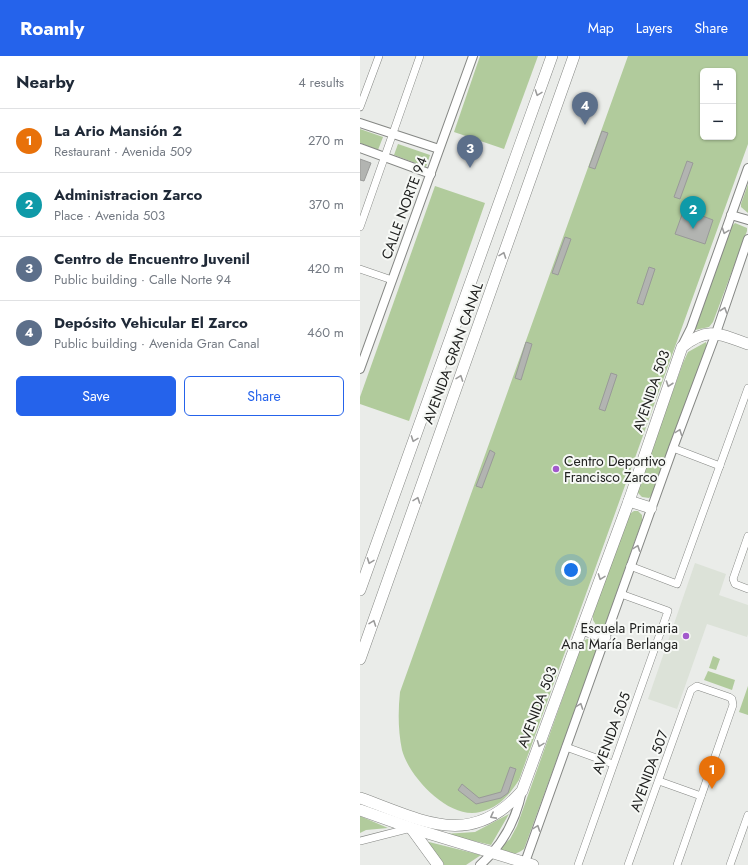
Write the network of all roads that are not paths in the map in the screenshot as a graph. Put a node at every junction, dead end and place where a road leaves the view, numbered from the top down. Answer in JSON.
{"nodes":[{"id":1,"x":379,"y":56,"type":"edge"},
{"id":2,"x":420,"y":56,"type":"edge"},
{"id":3,"x":473,"y":56,"type":"edge"},
{"id":4,"x":552,"y":56,"type":"edge"},
{"id":5,"x":574,"y":56,"type":"edge"},
{"id":6,"x":360,"y":107,"type":"edge"},
{"id":7,"x":360,"y":123,"type":"edge"},
{"id":8,"x":392,"y":134,"type":"junction"},
{"id":9,"x":360,"y":148,"type":"edge"},
{"id":10,"x":439,"y":149,"type":"junction"},
{"id":11,"x":386,"y":158,"type":"junction"},
{"id":12,"x":748,"y":168,"type":"edge"},
{"id":13,"x":431,"y":174,"type":"junction"},
{"id":14,"x":731,"y":215,"type":"junction"},
{"id":15,"x":748,"y":220,"type":"edge"},
{"id":16,"x":360,"y":227,"type":"edge"},
{"id":17,"x":748,"y":239,"type":"edge"},
{"id":18,"x":360,"y":269,"type":"edge"},
{"id":19,"x":392,"y":280,"type":"junction"},
{"id":20,"x":716,"y":333,"type":"junction"},
{"id":21,"x":748,"y":344,"type":"edge"},
{"id":22,"x":682,"y":347,"type":"junction"},
{"id":23,"x":360,"y":368,"type":"edge"},
{"id":24,"x":748,"y":388,"type":"edge"},
{"id":25,"x":673,"y":448,"type":"junction"},
{"id":26,"x":720,"y":466,"type":"junction"},
{"id":27,"x":629,"y":500,"type":"junction"},
{"id":28,"x":651,"y":508,"type":"junction"},
{"id":29,"x":748,"y":536,"type":"edge"},
{"id":30,"x":630,"y":566,"type":"junction"},
{"id":31,"x":748,"y":589,"type":"edge"},
{"id":32,"x":360,"y":590,"type":"edge"},
{"id":33,"x":621,"y":594,"type":"junction"},
{"id":34,"x":582,"y":629,"type":"junction"},
{"id":35,"x":605,"y":637,"type":"junction"},
{"id":36,"x":360,"y":659,"type":"edge"},
{"id":37,"x":566,"y":747,"type":"junction"},
{"id":38,"x":613,"y":764,"type":"junction"},
{"id":39,"x":659,"y":781,"type":"junction"},
{"id":40,"x":522,"y":791,"type":"junction"},
{"id":41,"x":701,"y":796,"type":"junction"},
{"id":42,"x":360,"y":798,"type":"edge"},
{"id":43,"x":360,"y":810,"type":"edge"},
{"id":44,"x":748,"y":815,"type":"edge"},
{"id":45,"x":412,"y":828,"type":"junction"},
{"id":46,"x":360,"y":841,"type":"edge"},
{"id":47,"x":493,"y":852,"type":"junction"},
{"id":48,"x":527,"y":864,"type":"edge"},
{"id":49,"x":438,"y":865,"type":"edge"},
{"id":50,"x":480,"y":865,"type":"edge"},
{"id":51,"x":578,"y":865,"type":"edge"},
{"id":52,"x":628,"y":865,"type":"edge"},
{"id":53,"x":677,"y":865,"type":"edge"},
{"id":54,"x":730,"y":865,"type":"edge"}],
"edges":[{"from":1,"to":6,"type":"street"},
{"from":2,"to":8,"type":"street"},
{"from":3,"to":10,"type":"street","name":"CALLE NORTE 94"},
{"from":4,"to":32,"type":"main road","name":"AVENIDA GRAN CANAL","one_way":true},
{"from":36,"to":5,"type":"main road","name":"AVENIDA GRAN CANAL","one_way":true},
{"from":7,"to":8,"type":"street"},
{"from":8,"to":10,"type":"street"},
{"from":8,"to":11,"type":"street"},
{"from":9,"to":11,"type":"street"},
{"from":10,"to":13,"type":"street","name":"CALLE NORTE 94"},
{"from":11,"to":13,"type":"street"},
{"from":11,"to":16,"type":"street"},
{"from":12,"to":14,"type":"street","name":"AVENIDA 503"},
{"from":13,"to":19,"type":"street","name":"CALLE NORTE 94"},
{"from":14,"to":15,"type":"street"},
{"from":14,"to":22,"type":"street","name":"AVENIDA 503","one_way":true},
{"from":20,"to":17,"type":"street","one_way":true},
{"from":18,"to":19,"type":"street"},
{"from":19,"to":23,"type":"street","name":"CALLE NORTE 94"},
{"from":20,"to":21,"type":"main road"},
{"from":20,"to":22,"type":"main road"},
{"from":25,"to":20,"type":"street","one_way":true},
{"from":22,"to":27,"type":"main road","name":"AVENIDA 503","one_way":true},
{"from":24,"to":26,"type":"street"},
{"from":25,"to":26,"type":"street"},
{"from":25,"to":28,"type":"street"},
{"from":26,"to":30,"type":"street"},
{"from":27,"to":28,"type":"main road"},
{"from":27,"to":34,"type":"main road","name":"AVENIDA 503","one_way":true},
{"from":30,"to":28,"type":"street","one_way":true},
{"from":29,"to":31,"type":"street"},
{"from":30,"to":33,"type":"street"},
{"from":33,"to":35,"type":"street"},
{"from":33,"to":38,"type":"street","name":"AVENIDA 505"},
{"from":34,"to":35,"type":"main road"},
{"from":34,"to":40,"type":"main road","name":"AVENIDA 503","one_way":true},
{"from":37,"to":35,"type":"street","one_way":true},
{"from":37,"to":38,"type":"street"},
{"from":48,"to":37,"type":"street","one_way":true},
{"from":38,"to":51,"type":"street","name":"AVENIDA 505"},
{"from":39,"to":41,"type":"street"},
{"from":39,"to":41,"type":"street","name":"AVENIDA 507"},
{"from":39,"to":52,"type":"street","name":"AVENIDA 507"},
{"from":40,"to":42,"type":"main road","one_way":true},
{"from":40,"to":47,"type":"street","name":"AVENIDA 503"},
{"from":41,"to":53,"type":"street"},
{"from":43,"to":45,"type":"main road"},
{"from":44,"to":54,"type":"street"},
{"from":45,"to":46,"type":"street"},
{"from":45,"to":47,"type":"main road"},
{"from":45,"to":49,"type":"main road"},
{"from":47,"to":48,"type":"main road"},
{"from":47,"to":50,"type":"street","name":"AVENIDA 503"}]}
